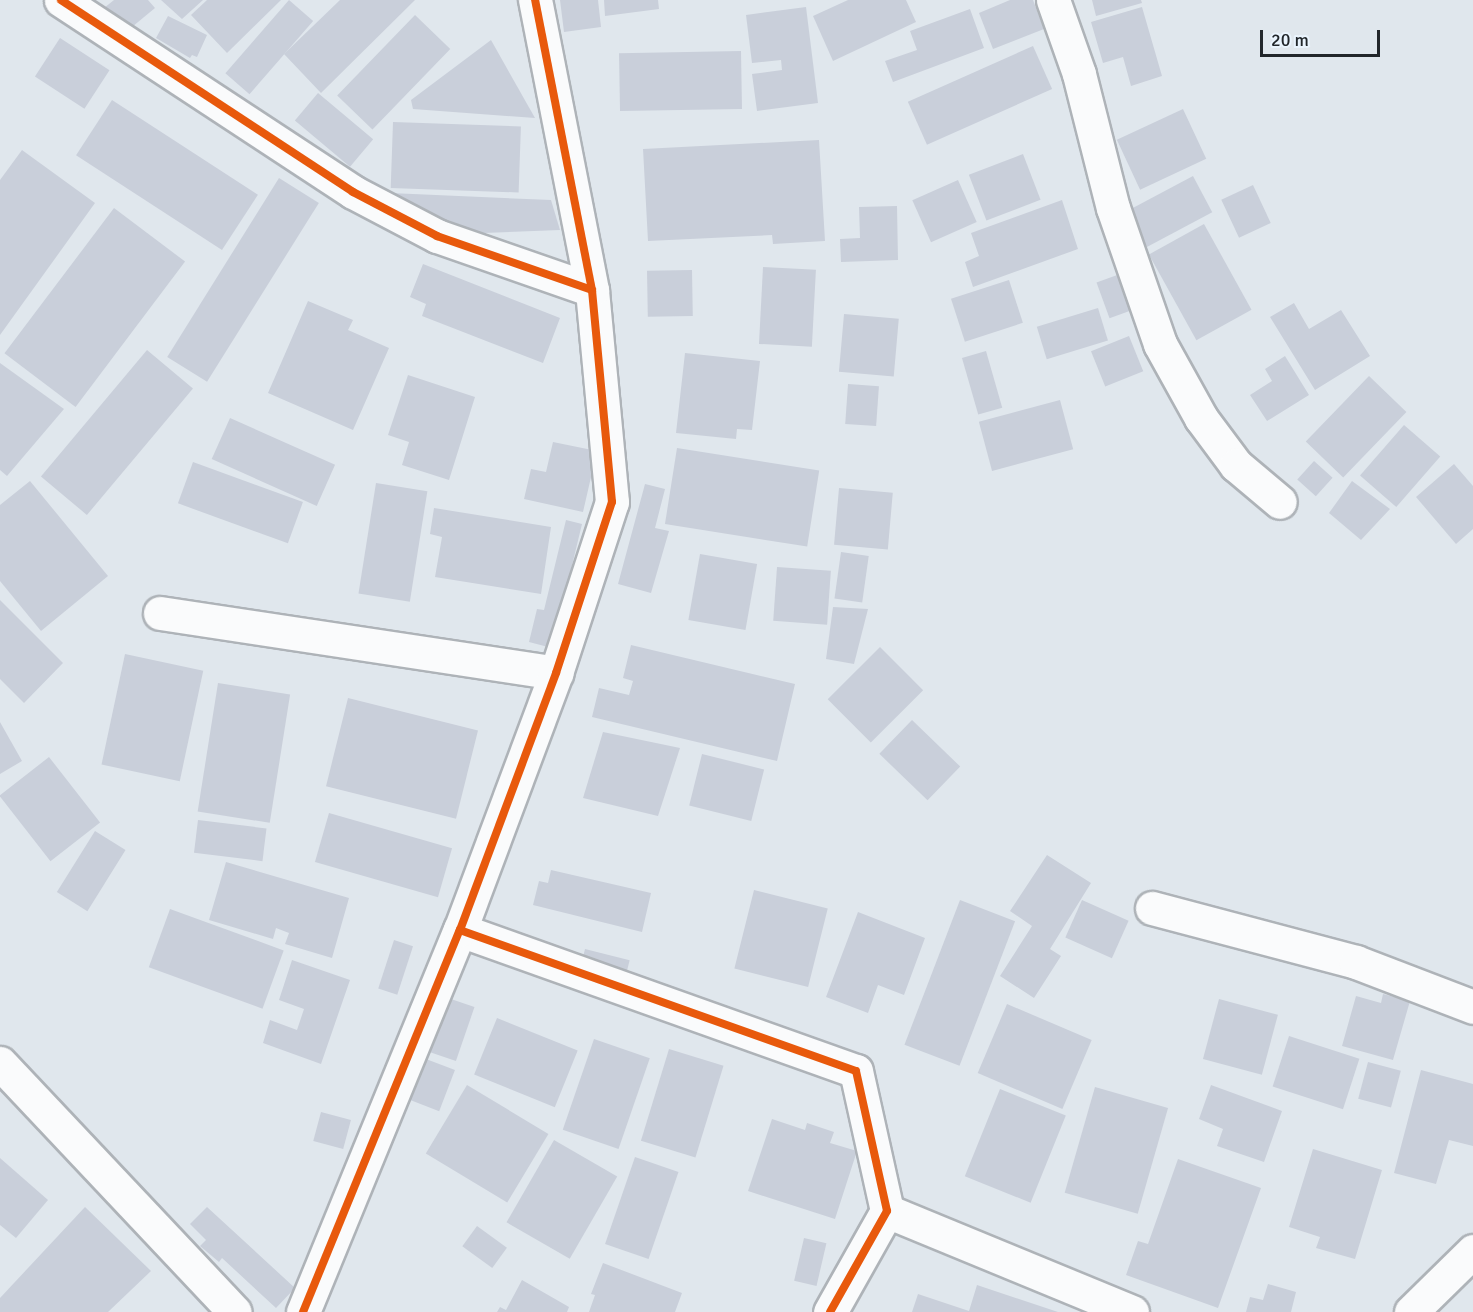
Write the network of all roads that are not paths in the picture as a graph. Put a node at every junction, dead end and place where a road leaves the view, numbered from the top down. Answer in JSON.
{"nodes":[{"id":1,"x":61,"y":0,"type":"edge"},
{"id":2,"x":535,"y":0,"type":"edge"},
{"id":3,"x":1053,"y":0,"type":"edge"},
{"id":4,"x":592,"y":290,"type":"junction"},
{"id":5,"x":1281,"y":502,"type":"dead end"},
{"id":6,"x":160,"y":613,"type":"dead end"},
{"id":7,"x":556,"y":673,"type":"junction"},
{"id":8,"x":1152,"y":908,"type":"dead end"},
{"id":9,"x":460,"y":930,"type":"junction"},
{"id":10,"x":1473,"y":1007,"type":"edge"},
{"id":11,"x":0,"y":1063,"type":"edge"},
{"id":12,"x":887,"y":1211,"type":"junction"},
{"id":13,"x":1473,"y":1251,"type":"edge"},
{"id":14,"x":235,"y":1312,"type":"edge"},
{"id":15,"x":303,"y":1312,"type":"edge"},
{"id":16,"x":830,"y":1312,"type":"edge"},
{"id":17,"x":1132,"y":1312,"type":"edge"},
{"id":18,"x":1411,"y":1312,"type":"edge"}],
"edges":[{"from":1,"to":4,"type":"street"},
{"from":2,"to":4,"type":"street"},
{"from":3,"to":5,"type":"street"},
{"from":4,"to":7,"type":"street"},
{"from":6,"to":7,"type":"street"},
{"from":7,"to":9,"type":"street"},
{"from":8,"to":10,"type":"street"},
{"from":9,"to":12,"type":"street"},
{"from":9,"to":15,"type":"street"},
{"from":11,"to":14,"type":"street"},
{"from":12,"to":16,"type":"street"},
{"from":12,"to":17,"type":"street"},
{"from":13,"to":18,"type":"street"}]}
